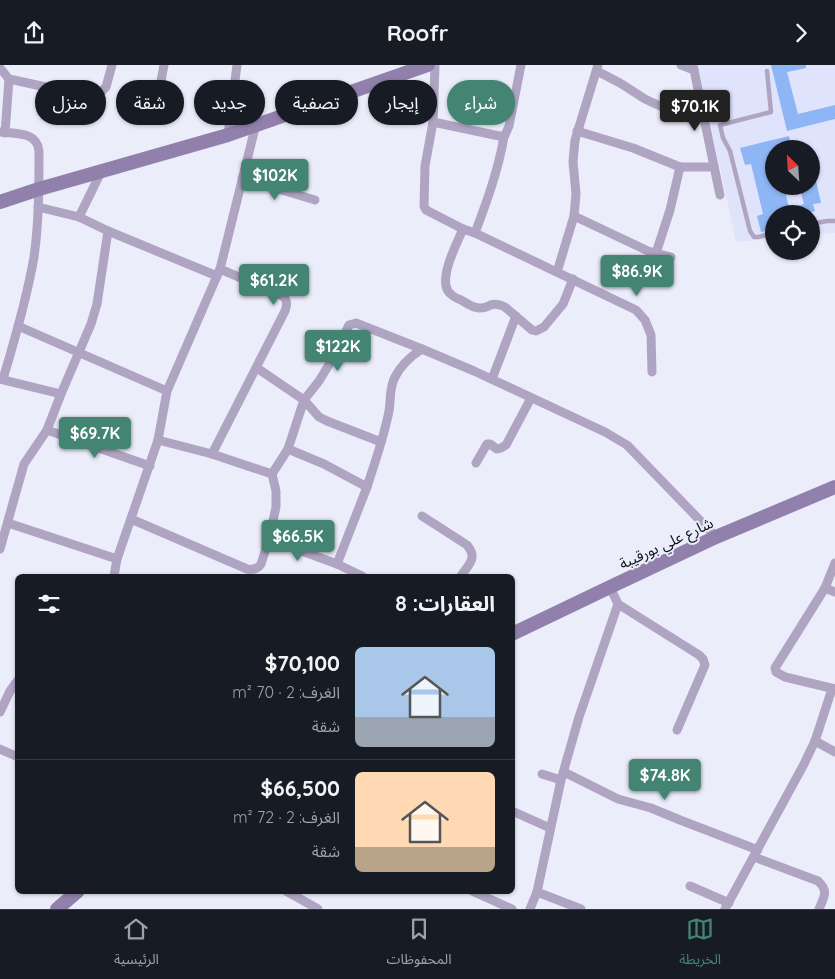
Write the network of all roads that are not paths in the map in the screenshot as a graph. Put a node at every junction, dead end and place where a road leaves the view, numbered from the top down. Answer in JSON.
{"nodes":[{"id":1,"x":112,"y":65,"type":"edge"},
{"id":2,"x":164,"y":65,"type":"edge"},
{"id":3,"x":237,"y":65,"type":"edge"},
{"id":4,"x":428,"y":65,"type":"edge"},
{"id":5,"x":435,"y":65,"type":"edge"},
{"id":6,"x":520,"y":65,"type":"edge"},
{"id":7,"x":681,"y":65,"type":"edge"},
{"id":8,"x":0,"y":68,"type":"edge"},
{"id":9,"x":597,"y":68,"type":"edge"},
{"id":10,"x":693,"y":68,"type":"edge"},
{"id":11,"x":767,"y":71,"type":"dead end"},
{"id":12,"x":9,"y":79,"type":"junction"},
{"id":13,"x":161,"y":80,"type":"edge"},
{"id":14,"x":434,"y":80,"type":"edge"},
{"id":15,"x":704,"y":119,"type":"junction"},
{"id":16,"x":265,"y":122,"type":"edge"},
{"id":17,"x":437,"y":123,"type":"edge"},
{"id":18,"x":256,"y":125,"type":"joint"},
{"id":19,"x":432,"y":125,"type":"edge"},
{"id":20,"x":577,"y":131,"type":"junction"},
{"id":21,"x":2,"y":132,"type":"edge"},
{"id":22,"x":228,"y":135,"type":"junction"},
{"id":23,"x":504,"y":137,"type":"junction"},
{"id":24,"x":680,"y":167,"type":"junction"},
{"id":25,"x":714,"y":167,"type":"junction"},
{"id":26,"x":102,"y":171,"type":"junction"},
{"id":27,"x":242,"y":178,"type":"junction"},
{"id":28,"x":39,"y":189,"type":"junction"},
{"id":29,"x":720,"y":195,"type":"dead end"},
{"id":30,"x":315,"y":200,"type":"dead end"},
{"id":31,"x":0,"y":202,"type":"edge"},
{"id":32,"x":38,"y":207,"type":"junction"},
{"id":33,"x":574,"y":216,"type":"junction"},
{"id":34,"x":79,"y":217,"type":"junction"},
{"id":35,"x":835,"y":221,"type":"edge"},
{"id":36,"x":820,"y":223,"type":"edge"},
{"id":37,"x":463,"y":229,"type":"junction"},
{"id":38,"x":108,"y":231,"type":"junction"},
{"id":39,"x":475,"y":233,"type":"junction"},
{"id":40,"x":765,"y":235,"type":"edge"},
{"id":41,"x":656,"y":253,"type":"junction"},
{"id":42,"x":671,"y":257,"type":"dead end"},
{"id":43,"x":557,"y":271,"type":"junction"},
{"id":44,"x":219,"y":272,"type":"junction"},
{"id":45,"x":573,"y":279,"type":"junction"},
{"id":46,"x":516,"y":316,"type":"junction"},
{"id":47,"x":18,"y":326,"type":"junction"},
{"id":48,"x":422,"y":349,"type":"junction"},
{"id":49,"x":78,"y":352,"type":"junction"},
{"id":50,"x":256,"y":368,"type":"junction"},
{"id":51,"x":652,"y":372,"type":"dead end"},
{"id":52,"x":2,"y":379,"type":"edge"},
{"id":53,"x":492,"y":379,"type":"junction"},
{"id":54,"x":167,"y":391,"type":"junction"},
{"id":55,"x":61,"y":394,"type":"junction"},
{"id":56,"x":531,"y":398,"type":"junction"},
{"id":57,"x":304,"y":400,"type":"junction"},
{"id":58,"x":47,"y":431,"type":"junction"},
{"id":59,"x":158,"y":440,"type":"junction"},
{"id":60,"x":381,"y":442,"type":"junction"},
{"id":61,"x":288,"y":449,"type":"junction"},
{"id":62,"x":212,"y":454,"type":"junction"},
{"id":63,"x":476,"y":463,"type":"dead end"},
{"id":64,"x":150,"y":466,"type":"junction"},
{"id":65,"x":272,"y":474,"type":"junction"},
{"id":66,"x":366,"y":487,"type":"junction"},
{"id":67,"x":835,"y":487,"type":"edge"},
{"id":68,"x":422,"y":516,"type":"dead end"},
{"id":69,"x":130,"y":519,"type":"junction"},
{"id":70,"x":8,"y":523,"type":"junction"},
{"id":71,"x":716,"y":537,"type":"junction"},
{"id":72,"x":269,"y":539,"type":"junction"},
{"id":73,"x":0,"y":549,"type":"edge"},
{"id":74,"x":117,"y":559,"type":"junction"},
{"id":75,"x":835,"y":563,"type":"edge"},
{"id":76,"x":336,"y":564,"type":"junction"},
{"id":77,"x":114,"y":574,"type":"edge"},
{"id":78,"x":358,"y":574,"type":"edge"},
{"id":79,"x":462,"y":574,"type":"edge"},
{"id":80,"x":610,"y":587,"type":"junction"},
{"id":81,"x":825,"y":587,"type":"junction"},
{"id":82,"x":835,"y":592,"type":"edge"},
{"id":83,"x":618,"y":604,"type":"junction"},
{"id":84,"x":515,"y":634,"type":"edge"},
{"id":85,"x":15,"y":684,"type":"edge"},
{"id":86,"x":833,"y":689,"type":"edge"},
{"id":87,"x":0,"y":711,"type":"edge"},
{"id":88,"x":678,"y":730,"type":"dead end"},
{"id":89,"x":815,"y":741,"type":"junction"},
{"id":90,"x":0,"y":749,"type":"edge"},
{"id":91,"x":835,"y":752,"type":"edge"},
{"id":92,"x":15,"y":756,"type":"edge"},
{"id":93,"x":542,"y":774,"type":"dead end"},
{"id":94,"x":562,"y":776,"type":"junction"},
{"id":95,"x":515,"y":812,"type":"edge"},
{"id":96,"x":550,"y":828,"type":"junction"},
{"id":97,"x":756,"y":853,"type":"junction"},
{"id":98,"x":690,"y":886,"type":"dead end"},
{"id":99,"x":537,"y":892,"type":"junction"},
{"id":100,"x":74,"y":894,"type":"edge"},
{"id":101,"x":291,"y":894,"type":"edge"},
{"id":102,"x":479,"y":894,"type":"edge"},
{"id":103,"x":727,"y":906,"type":"edge"},
{"id":104,"x":57,"y":909,"type":"edge"},
{"id":105,"x":318,"y":909,"type":"edge"},
{"id":106,"x":512,"y":909,"type":"edge"},
{"id":107,"x":530,"y":909,"type":"edge"},
{"id":108,"x":581,"y":909,"type":"edge"},
{"id":109,"x":819,"y":909,"type":"edge"}],
"edges":[{"from":1,"to":12,"type":"street"},
{"from":2,"to":13,"type":"street"},
{"from":3,"to":22,"type":"street"},
{"from":4,"to":16,"type":"street"},
{"from":5,"to":14,"type":"street"},
{"from":6,"to":23,"type":"street"},
{"from":7,"to":10,"type":"street"},
{"from":8,"to":12,"type":"street"},
{"from":9,"to":15,"type":"street"},
{"from":9,"to":20,"type":"street"},
{"from":10,"to":15,"type":"street"},
{"from":11,"to":40,"type":"lane"},
{"from":12,"to":21,"type":"street"},
{"from":15,"to":25,"type":"street"},
{"from":17,"to":23,"type":"street"},
{"from":18,"to":22,"type":"street"},
{"from":18,"to":27,"type":"street"},
{"from":19,"to":37,"type":"street"},
{"from":20,"to":24,"type":"street"},
{"from":20,"to":33,"type":"street"},
{"from":21,"to":28,"type":"street"},
{"from":22,"to":26,"type":"street"},
{"from":23,"to":39,"type":"street"},
{"from":24,"to":25,"type":"street"},
{"from":24,"to":41,"type":"street"},
{"from":25,"to":29,"type":"street"},
{"from":26,"to":28,"type":"street"},
{"from":26,"to":34,"type":"street"},
{"from":27,"to":30,"type":"street"},
{"from":27,"to":44,"type":"street"},
{"from":28,"to":31,"type":"street"},
{"from":28,"to":32,"type":"street"},
{"from":32,"to":34,"type":"street"},
{"from":32,"to":47,"type":"street"},
{"from":33,"to":41,"type":"street"},
{"from":33,"to":43,"type":"street"},
{"from":34,"to":38,"type":"street"},
{"from":35,"to":36,"type":"lane"},
{"from":37,"to":39,"type":"street"},
{"from":37,"to":46,"type":"street"},
{"from":38,"to":44,"type":"street"},
{"from":38,"to":49,"type":"street"},
{"from":39,"to":43,"type":"street"},
{"from":41,"to":42,"type":"street"},
{"from":43,"to":45,"type":"street"},
{"from":44,"to":50,"type":"street"},
{"from":44,"to":54,"type":"street"},
{"from":45,"to":46,"type":"street"},
{"from":45,"to":51,"type":"street"},
{"from":46,"to":53,"type":"street"},
{"from":47,"to":49,"type":"street"},
{"from":47,"to":52,"type":"street"},
{"from":48,"to":53,"type":"street"},
{"from":48,"to":57,"type":"street"},
{"from":48,"to":60,"type":"street"},
{"from":49,"to":54,"type":"street"},
{"from":49,"to":55,"type":"street"},
{"from":50,"to":57,"type":"street"},
{"from":50,"to":62,"type":"street"},
{"from":52,"to":55,"type":"street"},
{"from":53,"to":56,"type":"street"},
{"from":54,"to":59,"type":"street"},
{"from":55,"to":58,"type":"street"},
{"from":56,"to":63,"type":"street"},
{"from":56,"to":71,"type":"street"},
{"from":57,"to":60,"type":"street"},
{"from":57,"to":61,"type":"street"},
{"from":58,"to":64,"type":"street"},
{"from":58,"to":70,"type":"street"},
{"from":59,"to":62,"type":"street"},
{"from":59,"to":64,"type":"street"},
{"from":60,"to":66,"type":"street"},
{"from":61,"to":65,"type":"street"},
{"from":61,"to":66,"type":"street"},
{"from":62,"to":65,"type":"street"},
{"from":64,"to":69,"type":"street"},
{"from":65,"to":72,"type":"street"},
{"from":66,"to":76,"type":"street"},
{"from":67,"to":71,"type":"street","name":"شارع علي بورقيبة"},
{"from":68,"to":79,"type":"street"},
{"from":69,"to":72,"type":"street"},
{"from":69,"to":74,"type":"street"},
{"from":70,"to":73,"type":"street"},
{"from":70,"to":74,"type":"street"},
{"from":71,"to":80,"type":"street","name":"شارع علي بورقيبة"},
{"from":72,"to":76,"type":"street"},
{"from":74,"to":77,"type":"street"},
{"from":75,"to":81,"type":"street"},
{"from":76,"to":78,"type":"street"},
{"from":80,"to":83,"type":"street"},
{"from":80,"to":84,"type":"street","name":"شارع علي بورقيبة"},
{"from":81,"to":82,"type":"street"},
{"from":81,"to":86,"type":"street"},
{"from":83,"to":88,"type":"street"},
{"from":83,"to":94,"type":"street"},
{"from":85,"to":87,"type":"street"},
{"from":86,"to":89,"type":"street"},
{"from":89,"to":91,"type":"street"},
{"from":89,"to":97,"type":"street"},
{"from":90,"to":92,"type":"street"},
{"from":93,"to":94,"type":"street"},
{"from":94,"to":96,"type":"street"},
{"from":94,"to":97,"type":"street"},
{"from":95,"to":96,"type":"street"},
{"from":96,"to":99,"type":"street"},
{"from":97,"to":103,"type":"street"},
{"from":97,"to":109,"type":"street"},
{"from":98,"to":103,"type":"street"},
{"from":99,"to":107,"type":"street"},
{"from":99,"to":108,"type":"street"},
{"from":100,"to":104,"type":"street"},
{"from":101,"to":105,"type":"street"},
{"from":102,"to":106,"type":"street"}]}
